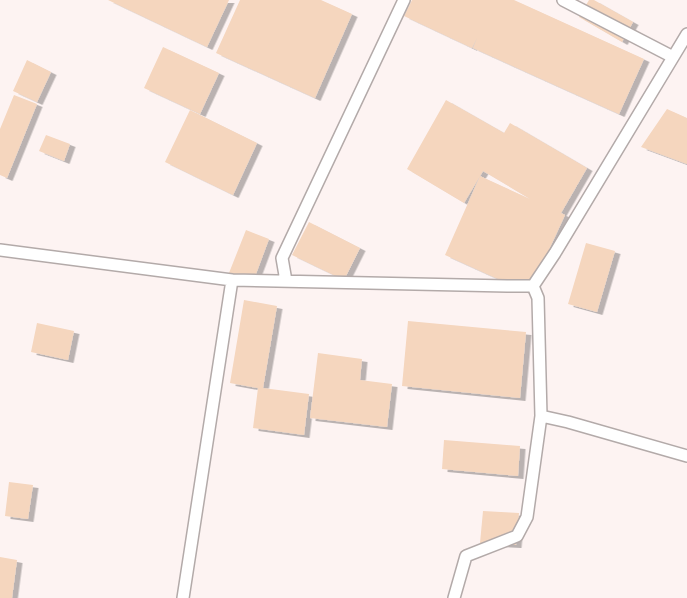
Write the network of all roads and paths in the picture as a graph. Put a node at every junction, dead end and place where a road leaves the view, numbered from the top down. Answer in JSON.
{"nodes":[{"id":1,"x":404,"y":0,"type":"edge"},
{"id":2,"x":563,"y":0,"type":"edge"},
{"id":3,"x":687,"y":34,"type":"edge"},
{"id":4,"x":673,"y":57,"type":"junction"},
{"id":5,"x":0,"y":250,"type":"edge"},
{"id":6,"x":232,"y":280,"type":"junction"},
{"id":7,"x":286,"y":281,"type":"junction"},
{"id":8,"x":533,"y":286,"type":"junction"},
{"id":9,"x":541,"y":416,"type":"junction"},
{"id":10,"x":687,"y":456,"type":"edge"},
{"id":11,"x":183,"y":598,"type":"edge"},
{"id":12,"x":454,"y":598,"type":"edge"}],
"edges":[{"from":1,"to":7,"type":"street"},
{"from":2,"to":4,"type":"street"},
{"from":3,"to":4,"type":"street"},
{"from":4,"to":8,"type":"street"},
{"from":5,"to":6,"type":"street"},
{"from":6,"to":7,"type":"street"},
{"from":6,"to":11,"type":"street"},
{"from":7,"to":8,"type":"street"},
{"from":8,"to":9,"type":"street"},
{"from":9,"to":10,"type":"street"},
{"from":9,"to":12,"type":"street"}]}
